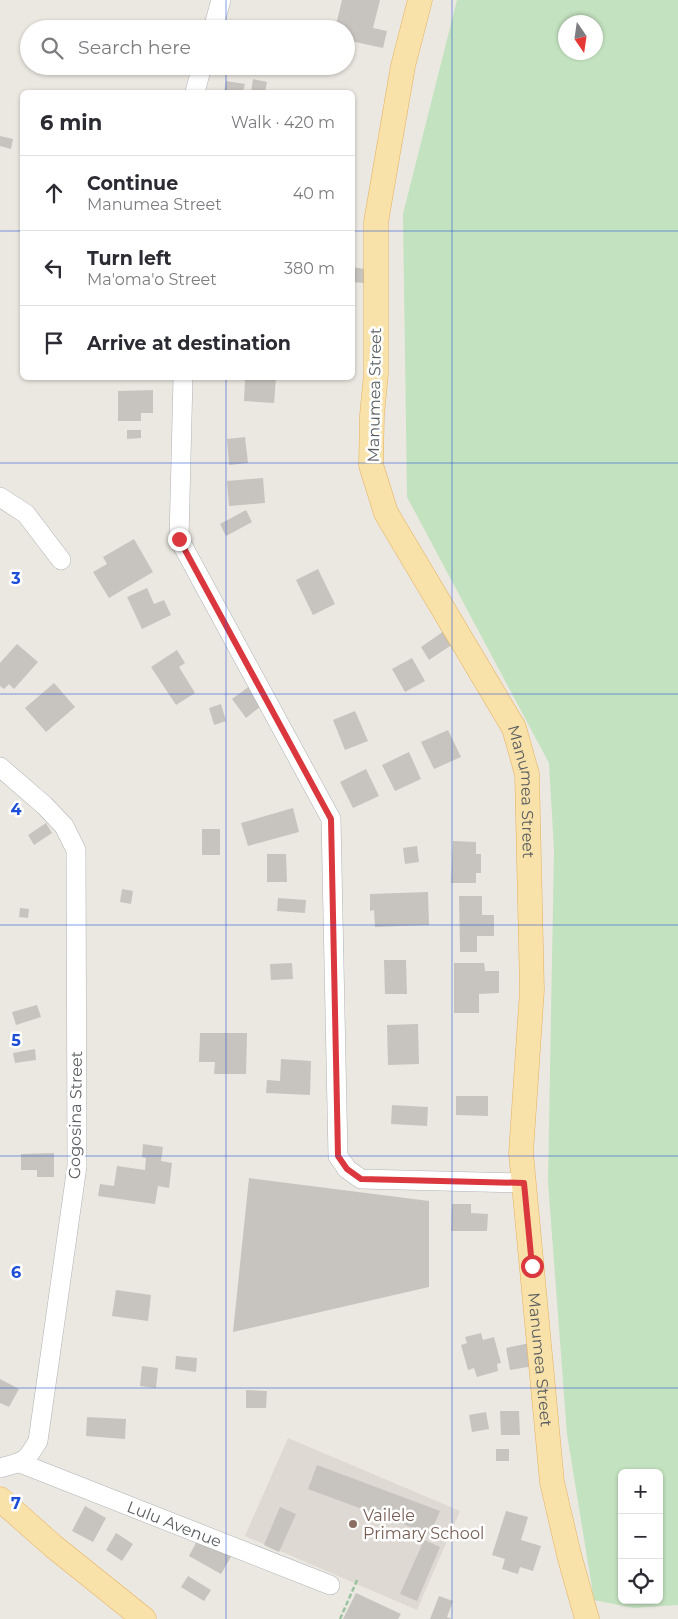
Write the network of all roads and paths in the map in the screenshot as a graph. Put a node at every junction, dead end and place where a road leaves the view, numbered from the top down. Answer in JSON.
{"nodes":[{"id":1,"x":221,"y":0,"type":"edge"},
{"id":2,"x":420,"y":0,"type":"edge"},
{"id":3,"x":215,"y":20,"type":"edge"},
{"id":4,"x":200,"y":75,"type":"edge"},
{"id":5,"x":196,"y":90,"type":"edge"},
{"id":6,"x":183,"y":380,"type":"edge"},
{"id":7,"x":0,"y":498,"type":"edge"},
{"id":8,"x":61,"y":560,"type":"dead end"},
{"id":9,"x":0,"y":767,"type":"edge"},
{"id":10,"x":524,"y":1183,"type":"junction"},
{"id":11,"x":20,"y":1463,"type":"junction"},
{"id":12,"x":0,"y":1468,"type":"edge"},
{"id":13,"x":0,"y":1499,"type":"edge"},
{"id":14,"x":358,"y":1578,"type":"dead end"},
{"id":15,"x":330,"y":1585,"type":"dead end"},
{"id":16,"x":144,"y":1619,"type":"edge"},
{"id":17,"x":340,"y":1619,"type":"edge"},
{"id":18,"x":587,"y":1619,"type":"edge"}],
"edges":[{"from":1,"to":3,"type":"street"},
{"from":2,"to":10,"type":"main road","name":"Manumea Street"},
{"from":4,"to":5,"type":"street"},
{"from":6,"to":10,"type":"street"},
{"from":7,"to":8,"type":"street"},
{"from":9,"to":11,"type":"street","name":"Gogosina Street"},
{"from":10,"to":18,"type":"main road","name":"Manumea Street"},
{"from":11,"to":12,"type":"street"},
{"from":11,"to":15,"type":"street","name":"Lulu Avenue"},
{"from":13,"to":16,"type":"main road"},
{"from":14,"to":17,"type":"path"}]}
